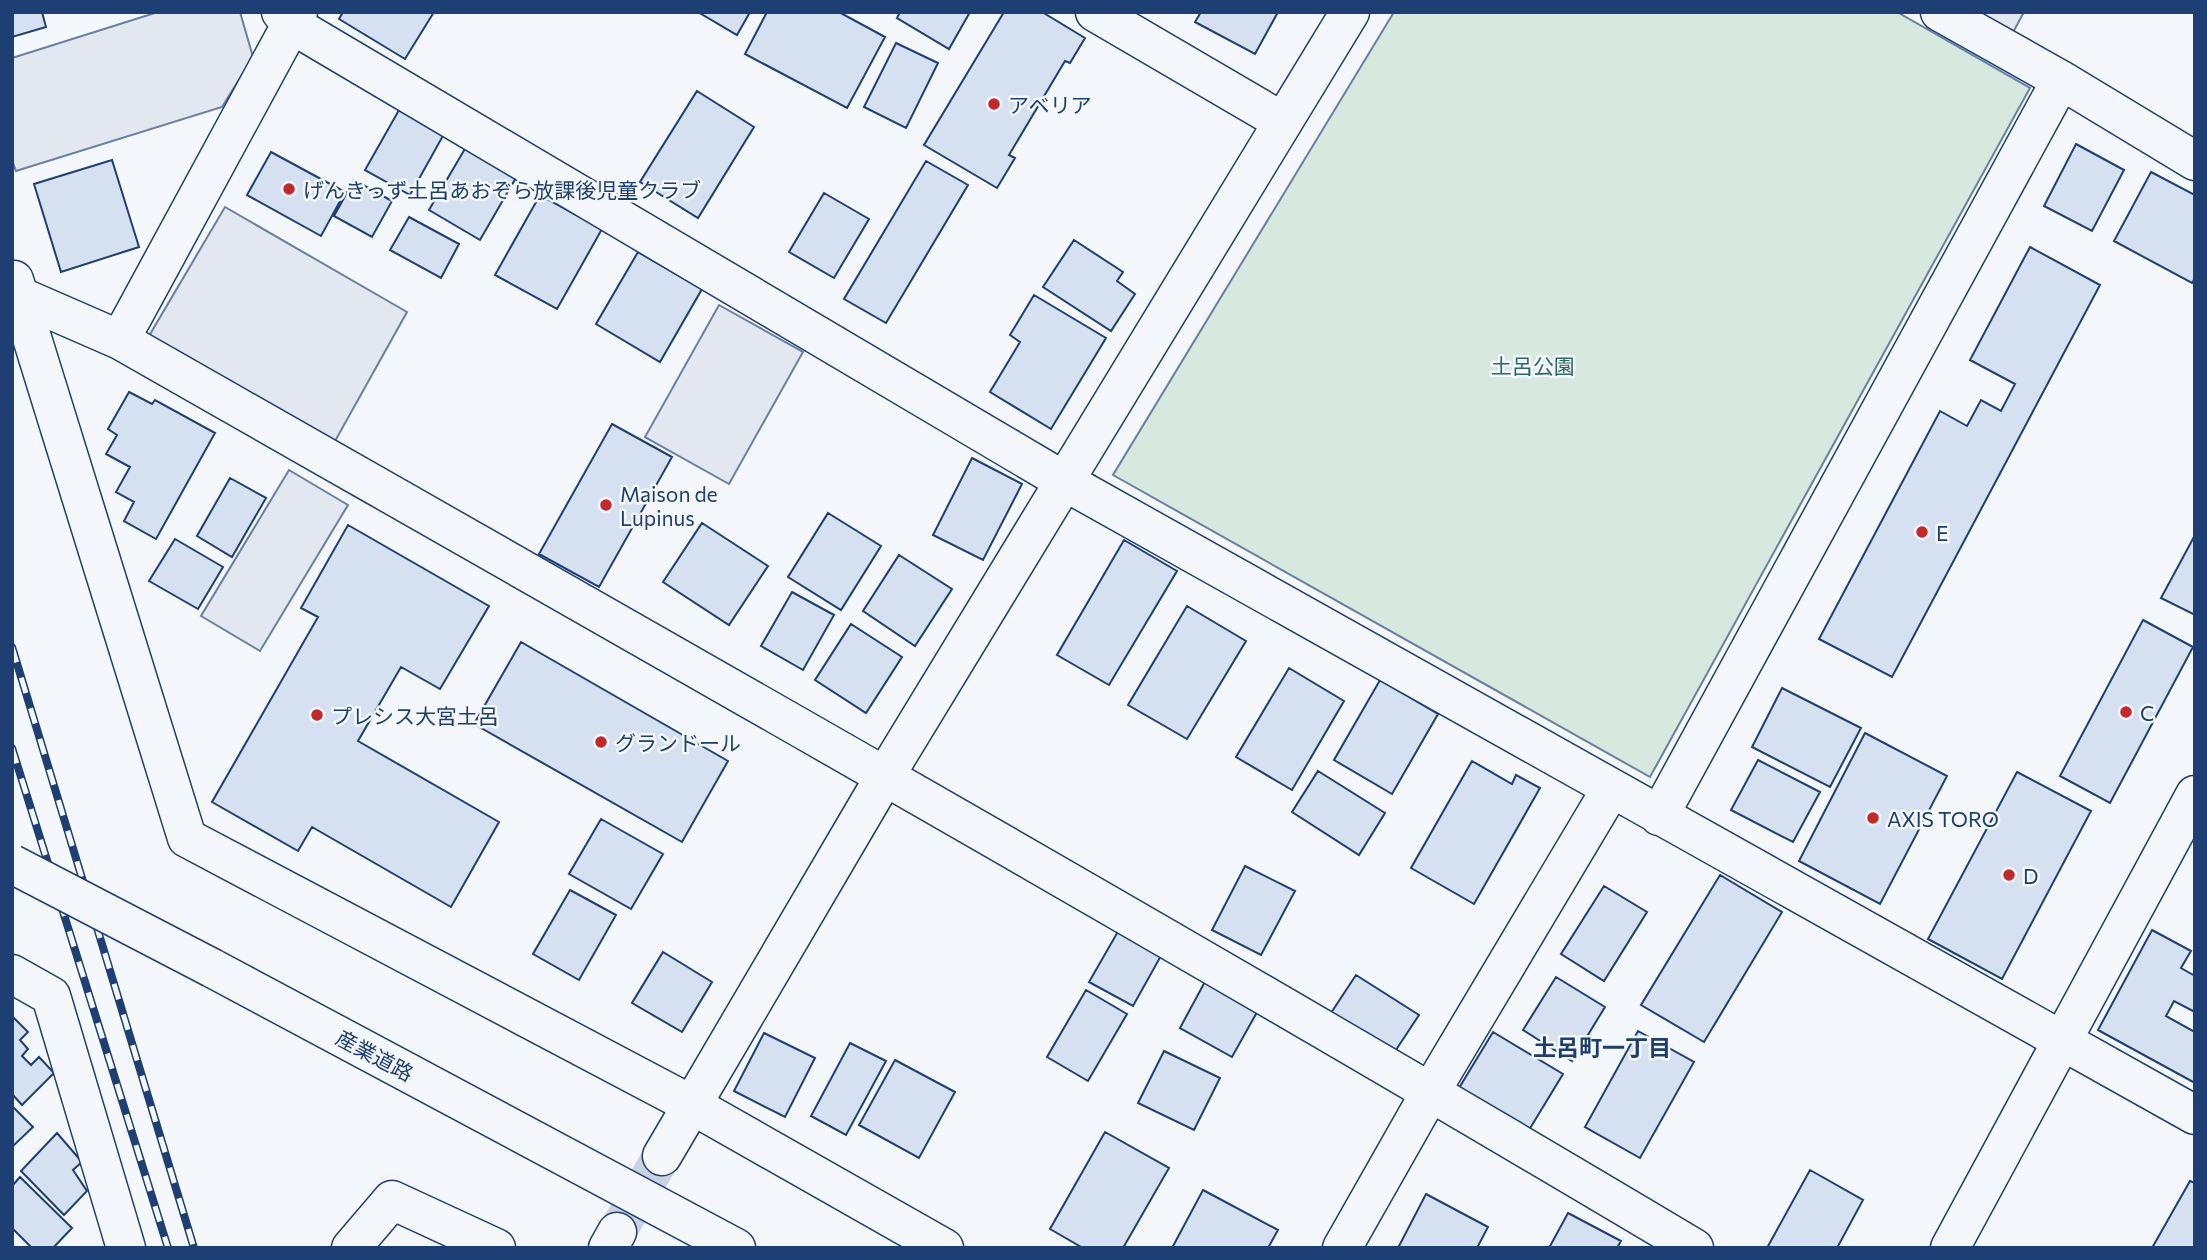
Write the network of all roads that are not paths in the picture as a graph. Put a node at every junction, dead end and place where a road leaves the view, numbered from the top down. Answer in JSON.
{"nodes":[{"id":1,"x":1095,"y":12,"type":"edge"},
{"id":2,"x":1350,"y":12,"type":"edge"},
{"id":3,"x":1940,"y":12,"type":"edge"},
{"id":4,"x":290,"y":16,"type":"edge"},
{"id":5,"x":2061,"y":80,"type":"junction"},
{"id":6,"x":1283,"y":122,"type":"junction"},
{"id":7,"x":2195,"y":161,"type":"edge"},
{"id":8,"x":16,"y":285,"type":"edge"},
{"id":9,"x":120,"y":341,"type":"junction"},
{"id":10,"x":1064,"y":481,"type":"junction"},
{"id":11,"x":885,"y":776,"type":"junction"},
{"id":12,"x":1611,"y":789,"type":"junction"},
{"id":13,"x":2195,"y":794,"type":"edge"},
{"id":14,"x":1659,"y":816,"type":"junction"},
{"id":15,"x":12,"y":864,"type":"edge"},
{"id":16,"x":12,"y":974,"type":"edge"},
{"id":17,"x":2062,"y":1040,"type":"junction"},
{"id":18,"x":1431,"y":1091,"type":"junction"},
{"id":19,"x":692,"y":1105,"type":"junction"},
{"id":20,"x":2195,"y":1115,"type":"edge"},
{"id":21,"x":662,"y":1156,"type":"tunnel mouth"},
{"id":22,"x":126,"y":1248,"type":"edge"},
{"id":23,"x":351,"y":1248,"type":"edge"},
{"id":24,"x":496,"y":1248,"type":"edge"},
{"id":25,"x":736,"y":1248,"type":"edge"},
{"id":26,"x":944,"y":1248,"type":"edge"},
{"id":27,"x":1342,"y":1248,"type":"edge"},
{"id":28,"x":1694,"y":1248,"type":"edge"},
{"id":29,"x":1950,"y":1248,"type":"edge"}],
"edges":[{"from":1,"to":6,"type":"street"},
{"from":2,"to":6,"type":"street"},
{"from":3,"to":5,"type":"street"},
{"from":4,"to":9,"type":"street"},
{"from":4,"to":10,"type":"street"},
{"from":5,"to":7,"type":"street"},
{"from":5,"to":14,"type":"street"},
{"from":6,"to":10,"type":"street"},
{"from":8,"to":9,"type":"street"},
{"from":8,"to":19,"type":"street"},
{"from":9,"to":11,"type":"street"},
{"from":10,"to":11,"type":"street"},
{"from":10,"to":12,"type":"street"},
{"from":11,"to":18,"type":"street"},
{"from":11,"to":19,"type":"street"},
{"from":12,"to":14,"type":"street"},
{"from":12,"to":18,"type":"street"},
{"from":13,"to":17,"type":"street"},
{"from":14,"to":17,"type":"street"},
{"from":15,"to":25,"type":"street","name":"産業道路","bridge":true},
{"from":16,"to":22,"type":"street"},
{"from":17,"to":20,"type":"street"},
{"from":17,"to":29,"type":"street"},
{"from":18,"to":27,"type":"street"},
{"from":18,"to":28,"type":"street"},
{"from":19,"to":21,"type":"street"},
{"from":19,"to":26,"type":"street"},
{"from":23,"to":24,"type":"street"}]}
